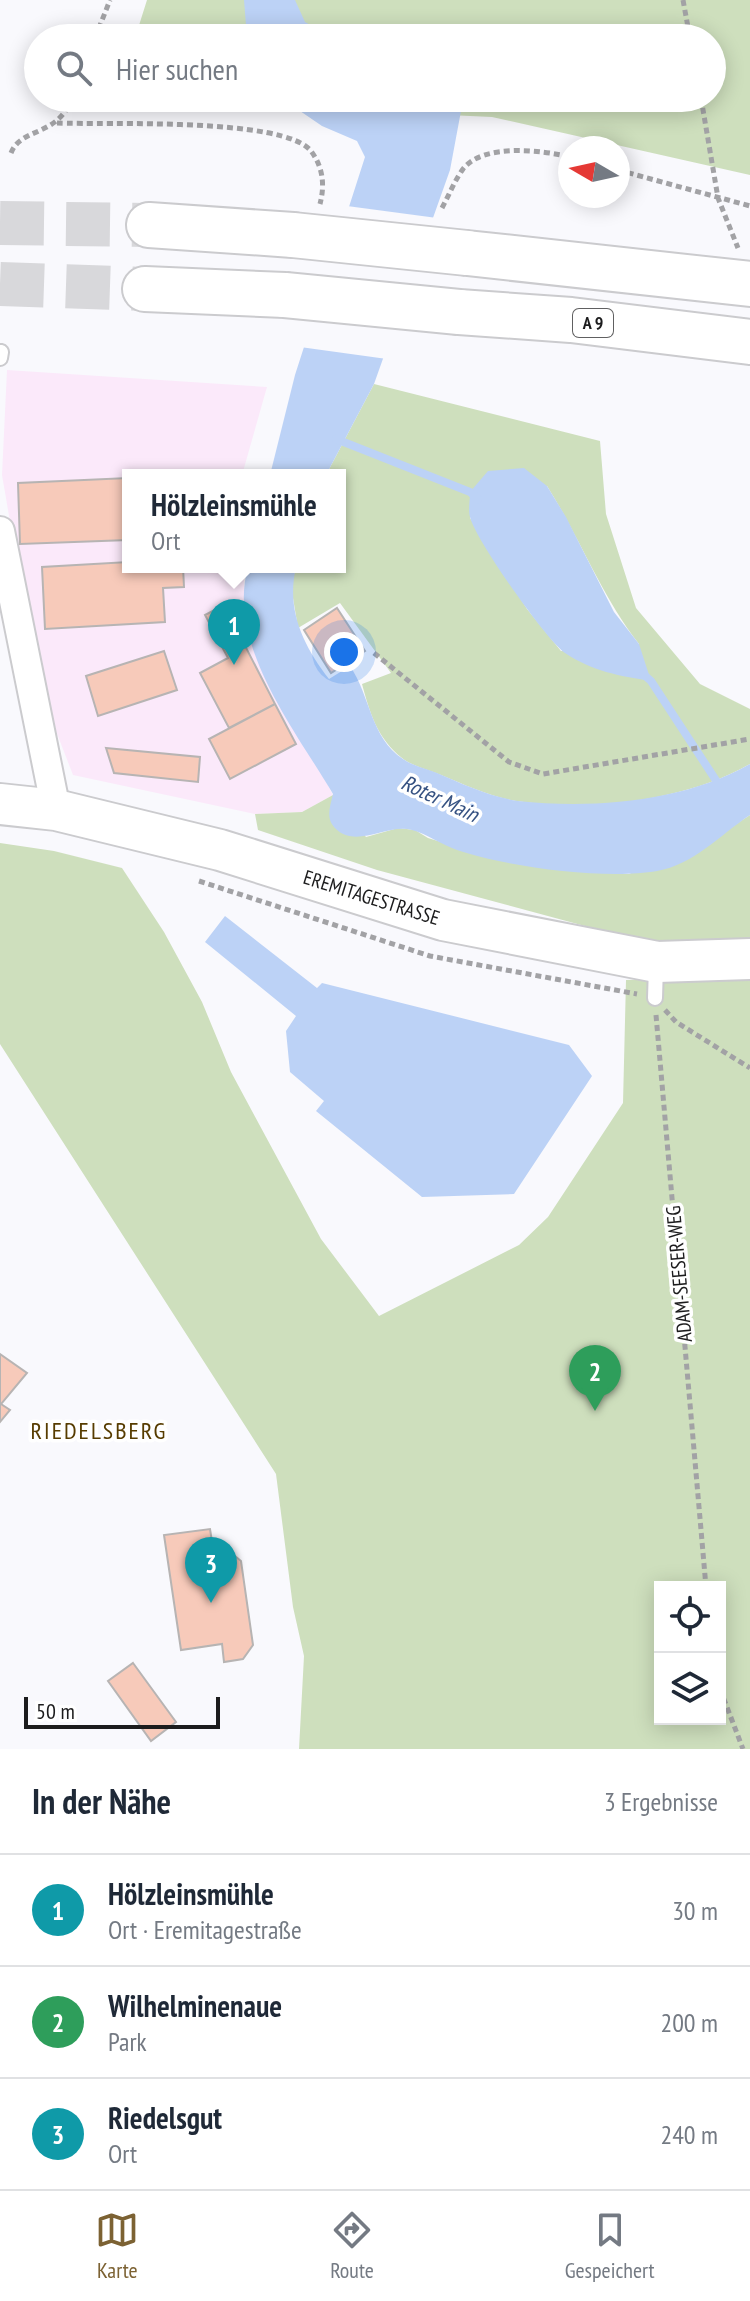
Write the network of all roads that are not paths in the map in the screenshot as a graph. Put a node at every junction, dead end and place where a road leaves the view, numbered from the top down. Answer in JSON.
{"nodes":[{"id":1,"x":149,"y":225,"type":"tunnel mouth"},
{"id":2,"x":734,"y":273,"type":"edge"},
{"id":3,"x":145,"y":289,"type":"tunnel mouth"},
{"id":4,"x":738,"y":340,"type":"edge"},
{"id":5,"x":1,"y":352,"type":"edge"},
{"id":6,"x":0,"y":358,"type":"edge"},
{"id":7,"x":0,"y":531,"type":"edge"},
{"id":8,"x":0,"y":804,"type":"edge"},
{"id":9,"x":56,"y":810,"type":"junction"},
{"id":10,"x":750,"y":959,"type":"edge"}],
"edges":[{"from":1,"to":2,"type":"highway","bridge":true},
{"from":3,"to":4,"type":"highway","number":"A 9","bridge":true},
{"from":5,"to":6,"type":"lane"},
{"from":7,"to":9,"type":"street"},
{"from":8,"to":9,"type":"street","name":"EREMITAGESTRASSE"},
{"from":9,"to":10,"type":"street","name":"EREMITAGESTRASSE"}]}
